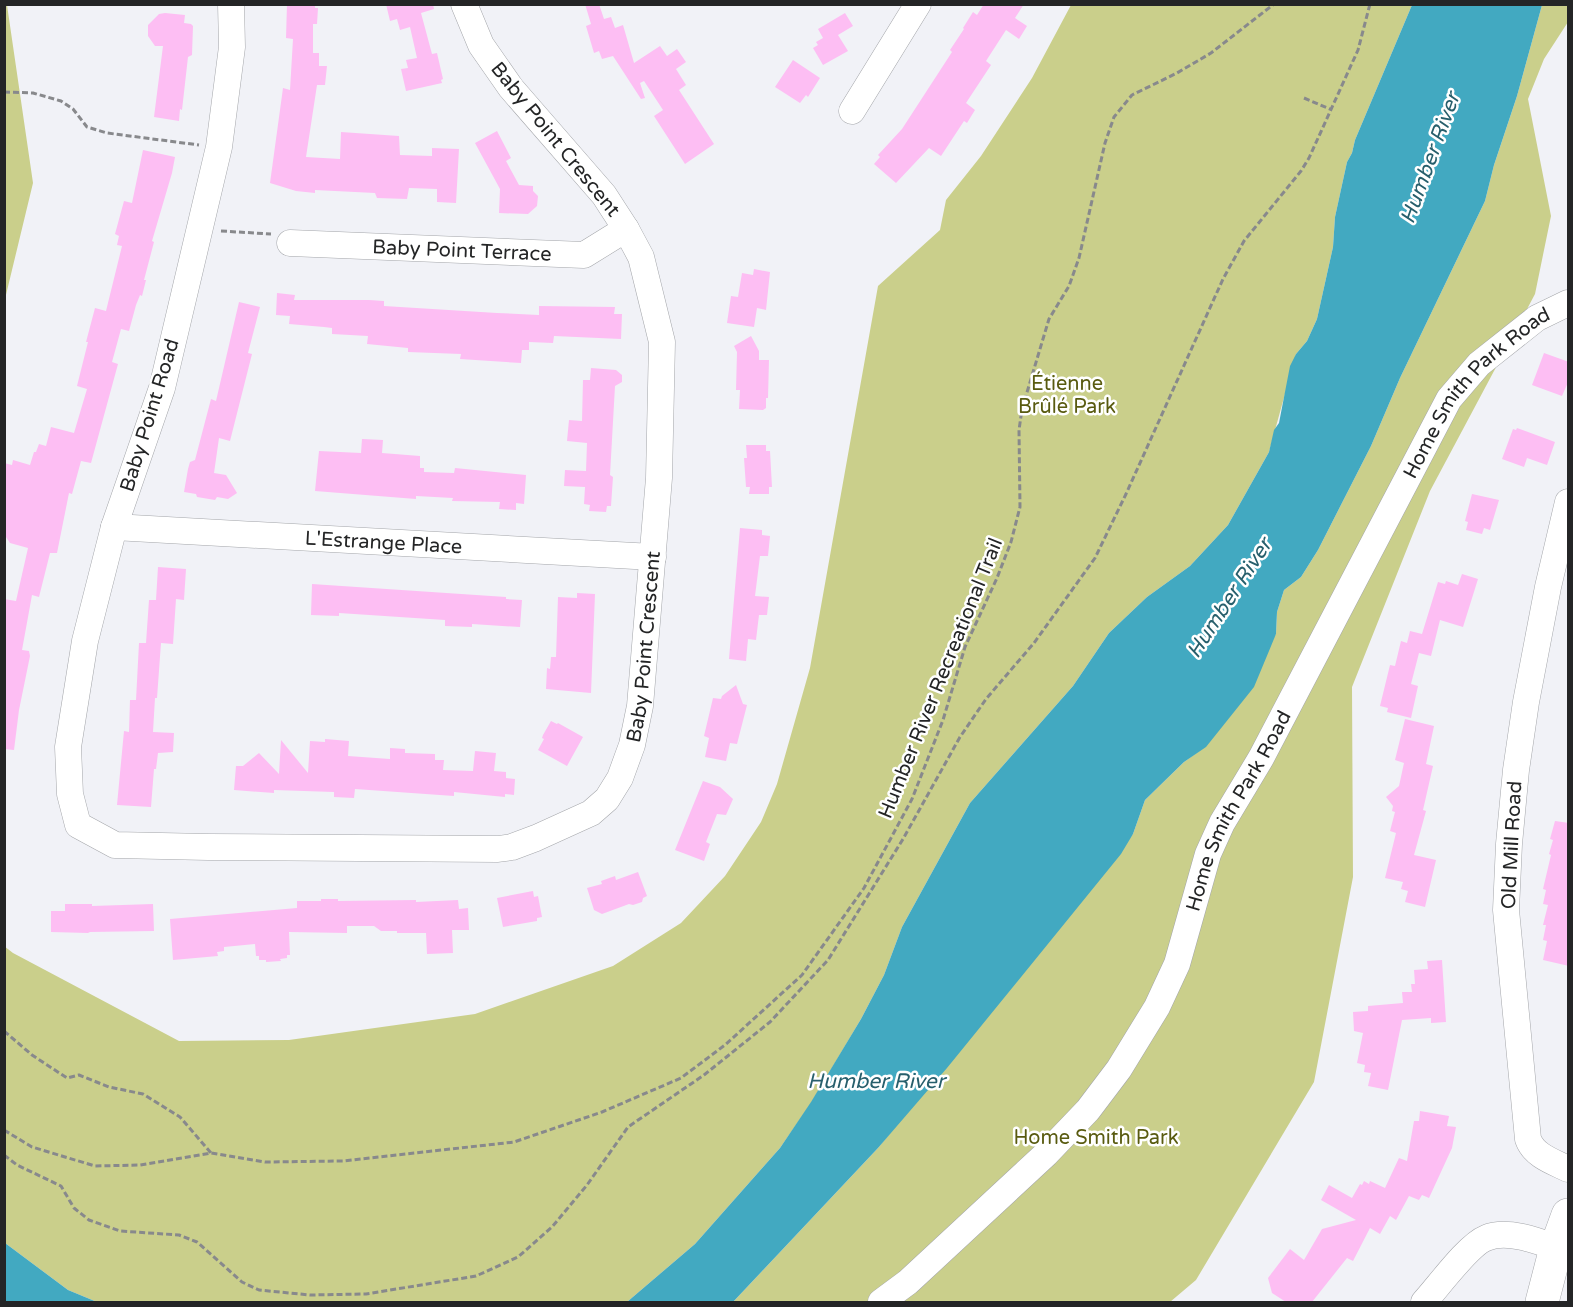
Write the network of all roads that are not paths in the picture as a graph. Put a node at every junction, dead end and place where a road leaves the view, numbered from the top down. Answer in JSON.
{"nodes":[{"id":1,"x":231,"y":4,"type":"edge"},
{"id":2,"x":464,"y":4,"type":"edge"},
{"id":3,"x":918,"y":4,"type":"edge"},
{"id":4,"x":852,"y":111,"type":"dead end"},
{"id":5,"x":626,"y":229,"type":"junction"},
{"id":6,"x":286,"y":239,"type":"road end"},
{"id":7,"x":1567,"y":304,"type":"edge"},
{"id":8,"x":1569,"y":502,"type":"edge"},
{"id":9,"x":114,"y":527,"type":"junction"},
{"id":10,"x":653,"y":556,"type":"junction"},
{"id":11,"x":78,"y":825,"type":"joint"},
{"id":12,"x":1569,"y":1169,"type":"edge"},
{"id":13,"x":1569,"y":1215,"type":"edge"},
{"id":14,"x":1562,"y":1250,"type":"edge"},
{"id":15,"x":880,"y":1302,"type":"edge"},
{"id":16,"x":1424,"y":1302,"type":"edge"},
{"id":17,"x":1542,"y":1302,"type":"edge"}],
"edges":[{"from":1,"to":9,"type":"street","name":"Baby Point Road"},
{"from":2,"to":5,"type":"street","name":"Baby Point Crescent"},
{"from":3,"to":4,"type":"street"},
{"from":5,"to":6,"type":"street","name":"Baby Point Terrace"},
{"from":5,"to":10,"type":"street","name":"Baby Point Crescent"},
{"from":7,"to":15,"type":"street","name":"Home Smith Park Road"},
{"from":8,"to":12,"type":"street","name":"Old Mill Road"},
{"from":9,"to":10,"type":"street","name":"L'Estrange Place"},
{"from":9,"to":11,"type":"street","name":"Baby Point Road"},
{"from":10,"to":11,"type":"street","name":"Baby Point Crescent"},
{"from":13,"to":14,"type":"main road"},
{"from":14,"to":16,"type":"street"},
{"from":14,"to":17,"type":"main road"}]}
